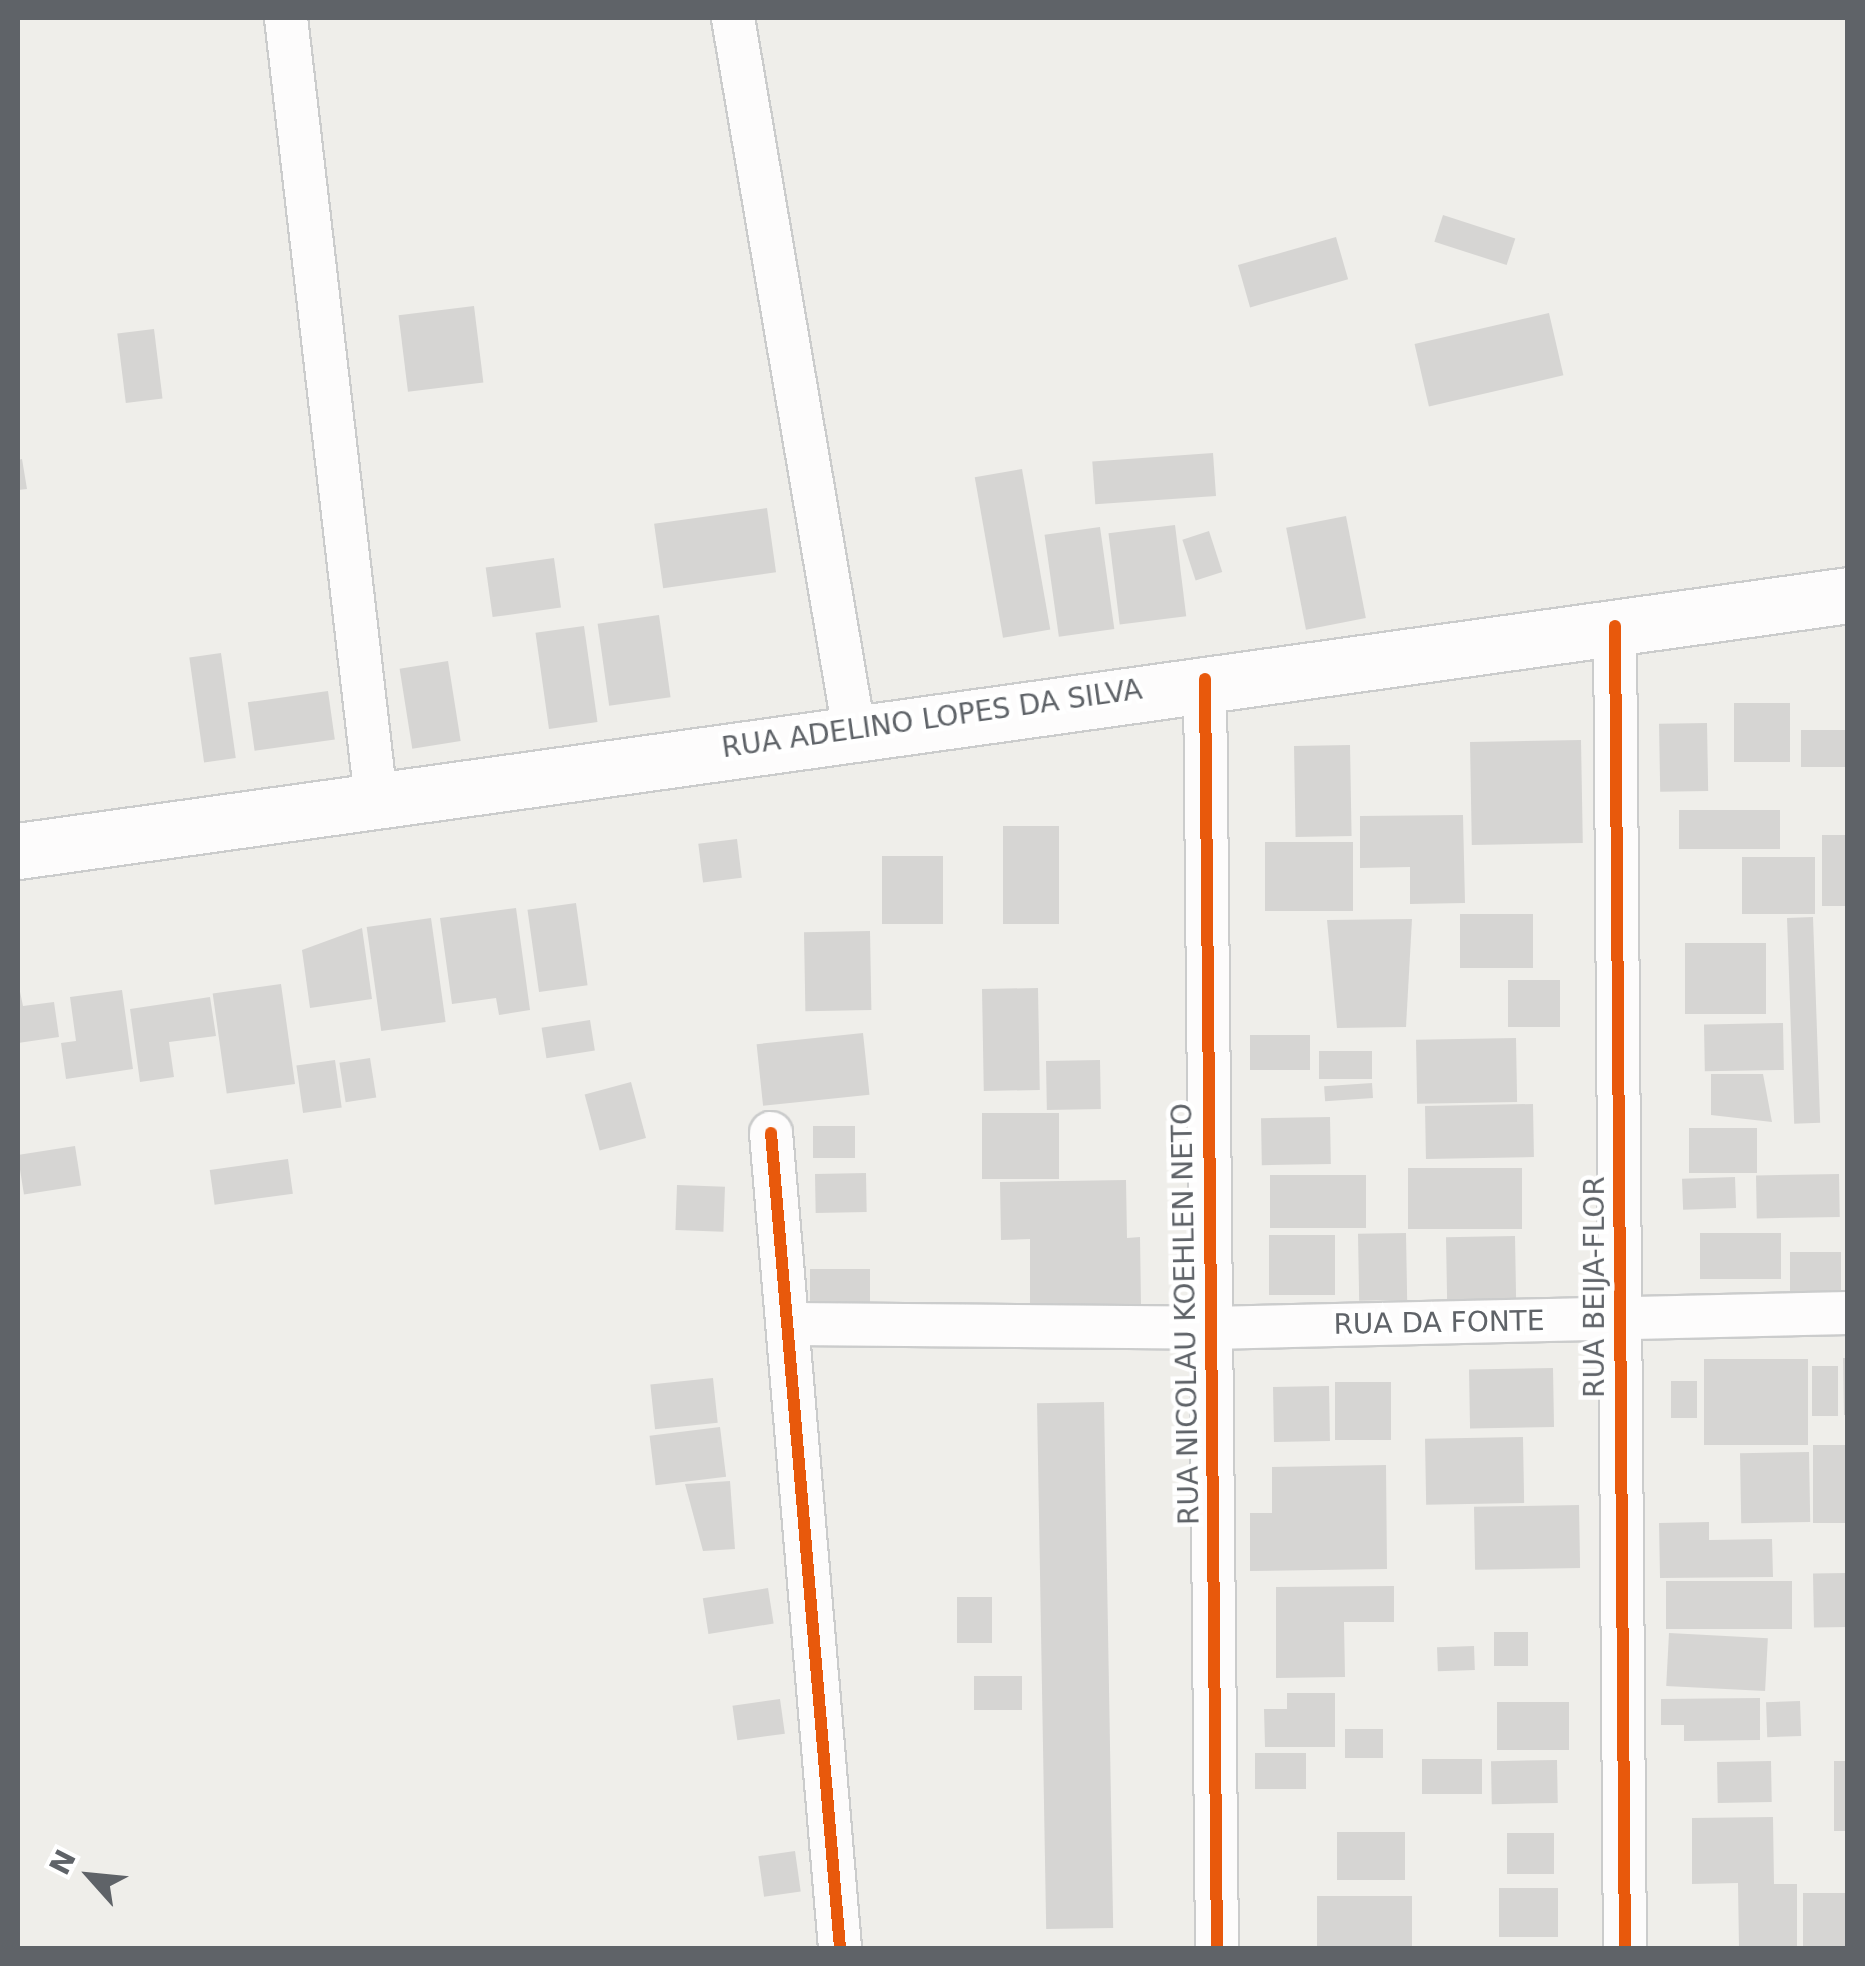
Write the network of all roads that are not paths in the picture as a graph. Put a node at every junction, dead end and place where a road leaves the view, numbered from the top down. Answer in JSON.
{"nodes":[{"id":1,"x":286,"y":18,"type":"edge"},
{"id":2,"x":733,"y":18,"type":"edge"},
{"id":3,"x":1848,"y":596,"type":"edge"},
{"id":4,"x":1615,"y":626,"type":"junction"},
{"id":5,"x":1205,"y":680,"type":"junction"},
{"id":6,"x":854,"y":730,"type":"junction"},
{"id":7,"x":376,"y":800,"type":"junction"},
{"id":8,"x":18,"y":851,"type":"edge"},
{"id":9,"x":771,"y":1133,"type":"dead end"},
{"id":10,"x":1848,"y":1314,"type":"edge"},
{"id":11,"x":1620,"y":1318,"type":"junction"},
{"id":12,"x":794,"y":1324,"type":"junction"},
{"id":13,"x":1212,"y":1328,"type":"junction"},
{"id":14,"x":840,"y":1948,"type":"edge"},
{"id":15,"x":1216,"y":1948,"type":"edge"},
{"id":16,"x":1625,"y":1948,"type":"edge"}],
"edges":[{"from":1,"to":7,"type":"street"},
{"from":2,"to":6,"type":"street"},
{"from":3,"to":4,"type":"main road","name":"RUA ADELINO LOPES DA SILVA"},
{"from":4,"to":5,"type":"main road","name":"RUA ADELINO LOPES DA SILVA"},
{"from":4,"to":11,"type":"street","name":"RUA BEIJA-FLOR"},
{"from":5,"to":6,"type":"main road","name":"RUA ADELINO LOPES DA SILVA"},
{"from":5,"to":13,"type":"street","name":"RUA NICOLAU KOEHLEN NETO"},
{"from":6,"to":7,"type":"main road","name":"RUA ADELINO LOPES DA SILVA"},
{"from":7,"to":8,"type":"main road","name":"RUA ADELINO LOPES DA SILVA"},
{"from":9,"to":12,"type":"street"},
{"from":10,"to":11,"type":"street","name":"RUA DA FONTE"},
{"from":11,"to":13,"type":"street","name":"RUA DA FONTE"},
{"from":11,"to":16,"type":"street","name":"RUA BEIJA-FLOR"},
{"from":12,"to":13,"type":"street","name":"RUA DA FONTE"},
{"from":12,"to":14,"type":"street"},
{"from":13,"to":15,"type":"street","name":"RUA NICOLAU KOEHLEN NETO"}]}
